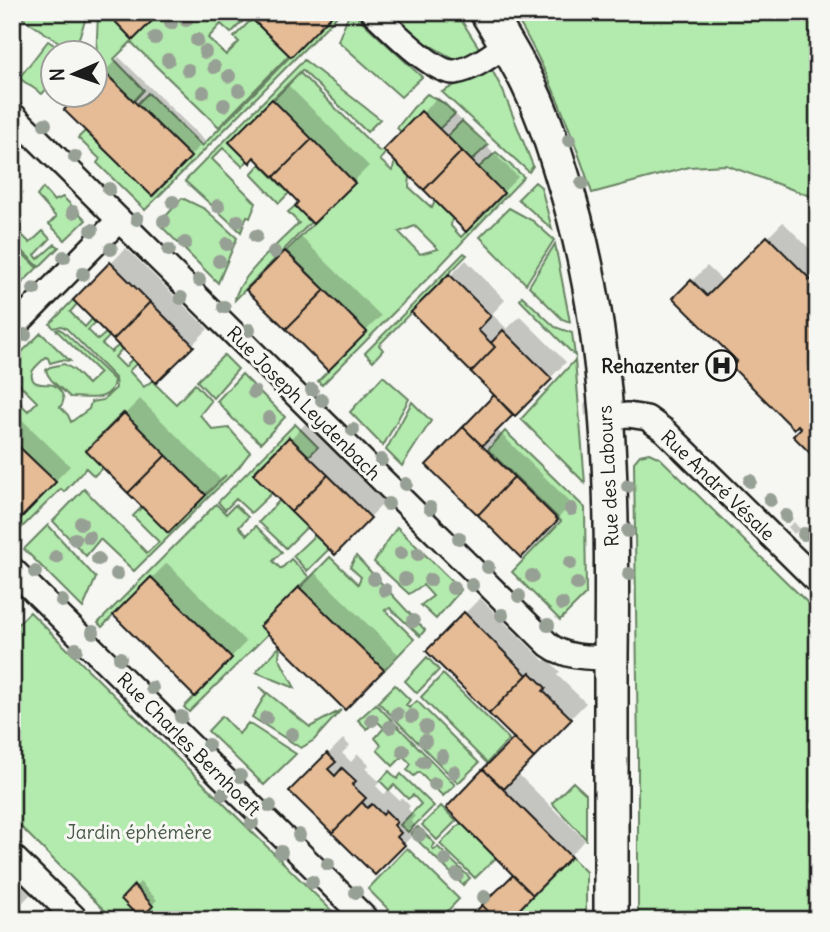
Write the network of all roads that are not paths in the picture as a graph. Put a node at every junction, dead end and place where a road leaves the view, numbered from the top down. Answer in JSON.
{"nodes":[{"id":1,"x":373,"y":12,"type":"edge"},
{"id":2,"x":487,"y":12,"type":"edge"},
{"id":3,"x":507,"y":44,"type":"junction"},
{"id":4,"x":12,"y":114,"type":"edge"},
{"id":5,"x":119,"y":220,"type":"junction"},
{"id":6,"x":12,"y":329,"type":"edge"},
{"id":7,"x":606,"y":417,"type":"junction"},
{"id":8,"x":12,"y":569,"type":"edge"},
{"id":9,"x":818,"y":582,"type":"edge"},
{"id":10,"x":611,"y":658,"type":"junction"},
{"id":11,"x":12,"y":856,"type":"edge"},
{"id":12,"x":64,"y":916,"type":"edge"},
{"id":13,"x":366,"y":920,"type":"edge"},
{"id":14,"x":611,"y":920,"type":"edge"}],
"edges":[{"from":1,"to":3,"type":"street"},
{"from":2,"to":3,"type":"main road","name":"Rue des Labours"},
{"from":3,"to":7,"type":"main road","name":"Rue des Labours"},
{"from":4,"to":5,"type":"street","name":"Rue Joseph Leydenbach"},
{"from":5,"to":6,"type":"street"},
{"from":5,"to":10,"type":"street","name":"Rue Joseph Leydenbach"},
{"from":7,"to":9,"type":"street","name":"Rue André Vésale"},
{"from":7,"to":10,"type":"main road","name":"Rue des Labours"},
{"from":8,"to":13,"type":"street","name":"Rue Charles Bernhoeft"},
{"from":10,"to":14,"type":"main road","name":"Rue des Labours"},
{"from":11,"to":12,"type":"street"}]}
